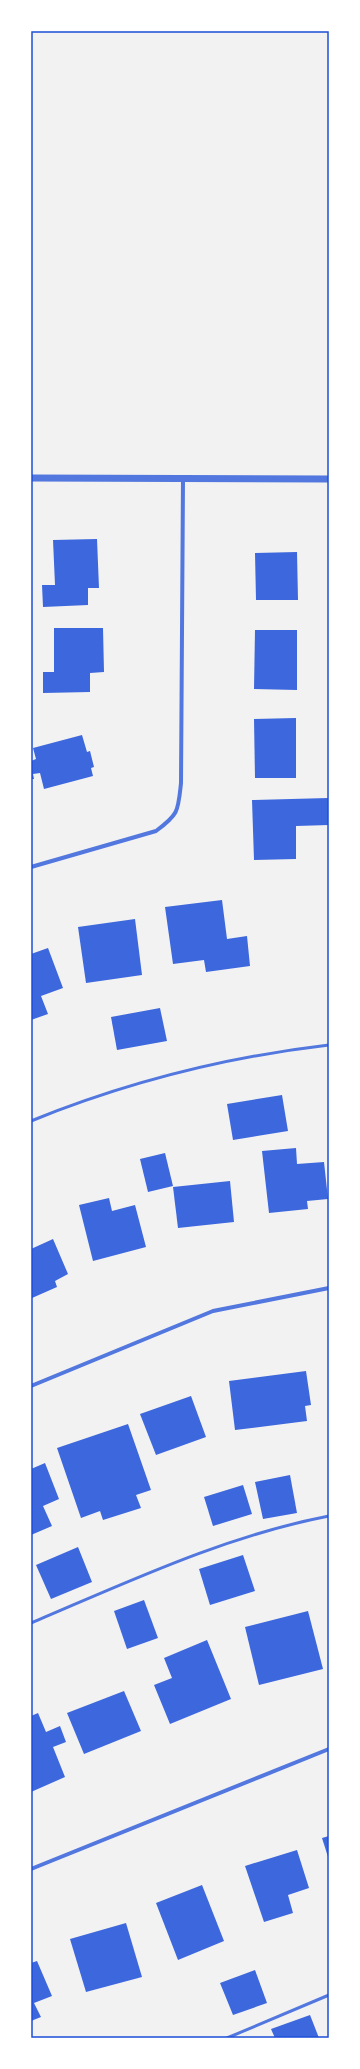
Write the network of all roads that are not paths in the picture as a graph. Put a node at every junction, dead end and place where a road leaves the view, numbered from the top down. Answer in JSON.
{"nodes":[{"id":1,"x":31,"y":478,"type":"edge"},
{"id":2,"x":183,"y":479,"type":"junction"},
{"id":3,"x":329,"y":479,"type":"edge"},
{"id":4,"x":31,"y":867,"type":"edge"},
{"id":5,"x":329,"y":1044,"type":"edge"},
{"id":6,"x":31,"y":1121,"type":"edge"},
{"id":7,"x":329,"y":1288,"type":"edge"},
{"id":8,"x":31,"y":1386,"type":"edge"},
{"id":9,"x":329,"y":1516,"type":"edge"},
{"id":10,"x":31,"y":1624,"type":"edge"},
{"id":11,"x":329,"y":1749,"type":"edge"},
{"id":12,"x":31,"y":1869,"type":"edge"},
{"id":13,"x":329,"y":1995,"type":"edge"},
{"id":14,"x":226,"y":2038,"type":"edge"}],
"edges":[{"from":1,"to":2,"type":"street"},
{"from":2,"to":3,"type":"street"},
{"from":2,"to":4,"type":"street"},
{"from":5,"to":6,"type":"lane"},
{"from":7,"to":8,"type":"street"},
{"from":9,"to":10,"type":"lane"},
{"from":11,"to":12,"type":"street"},
{"from":13,"to":14,"type":"lane"}]}
